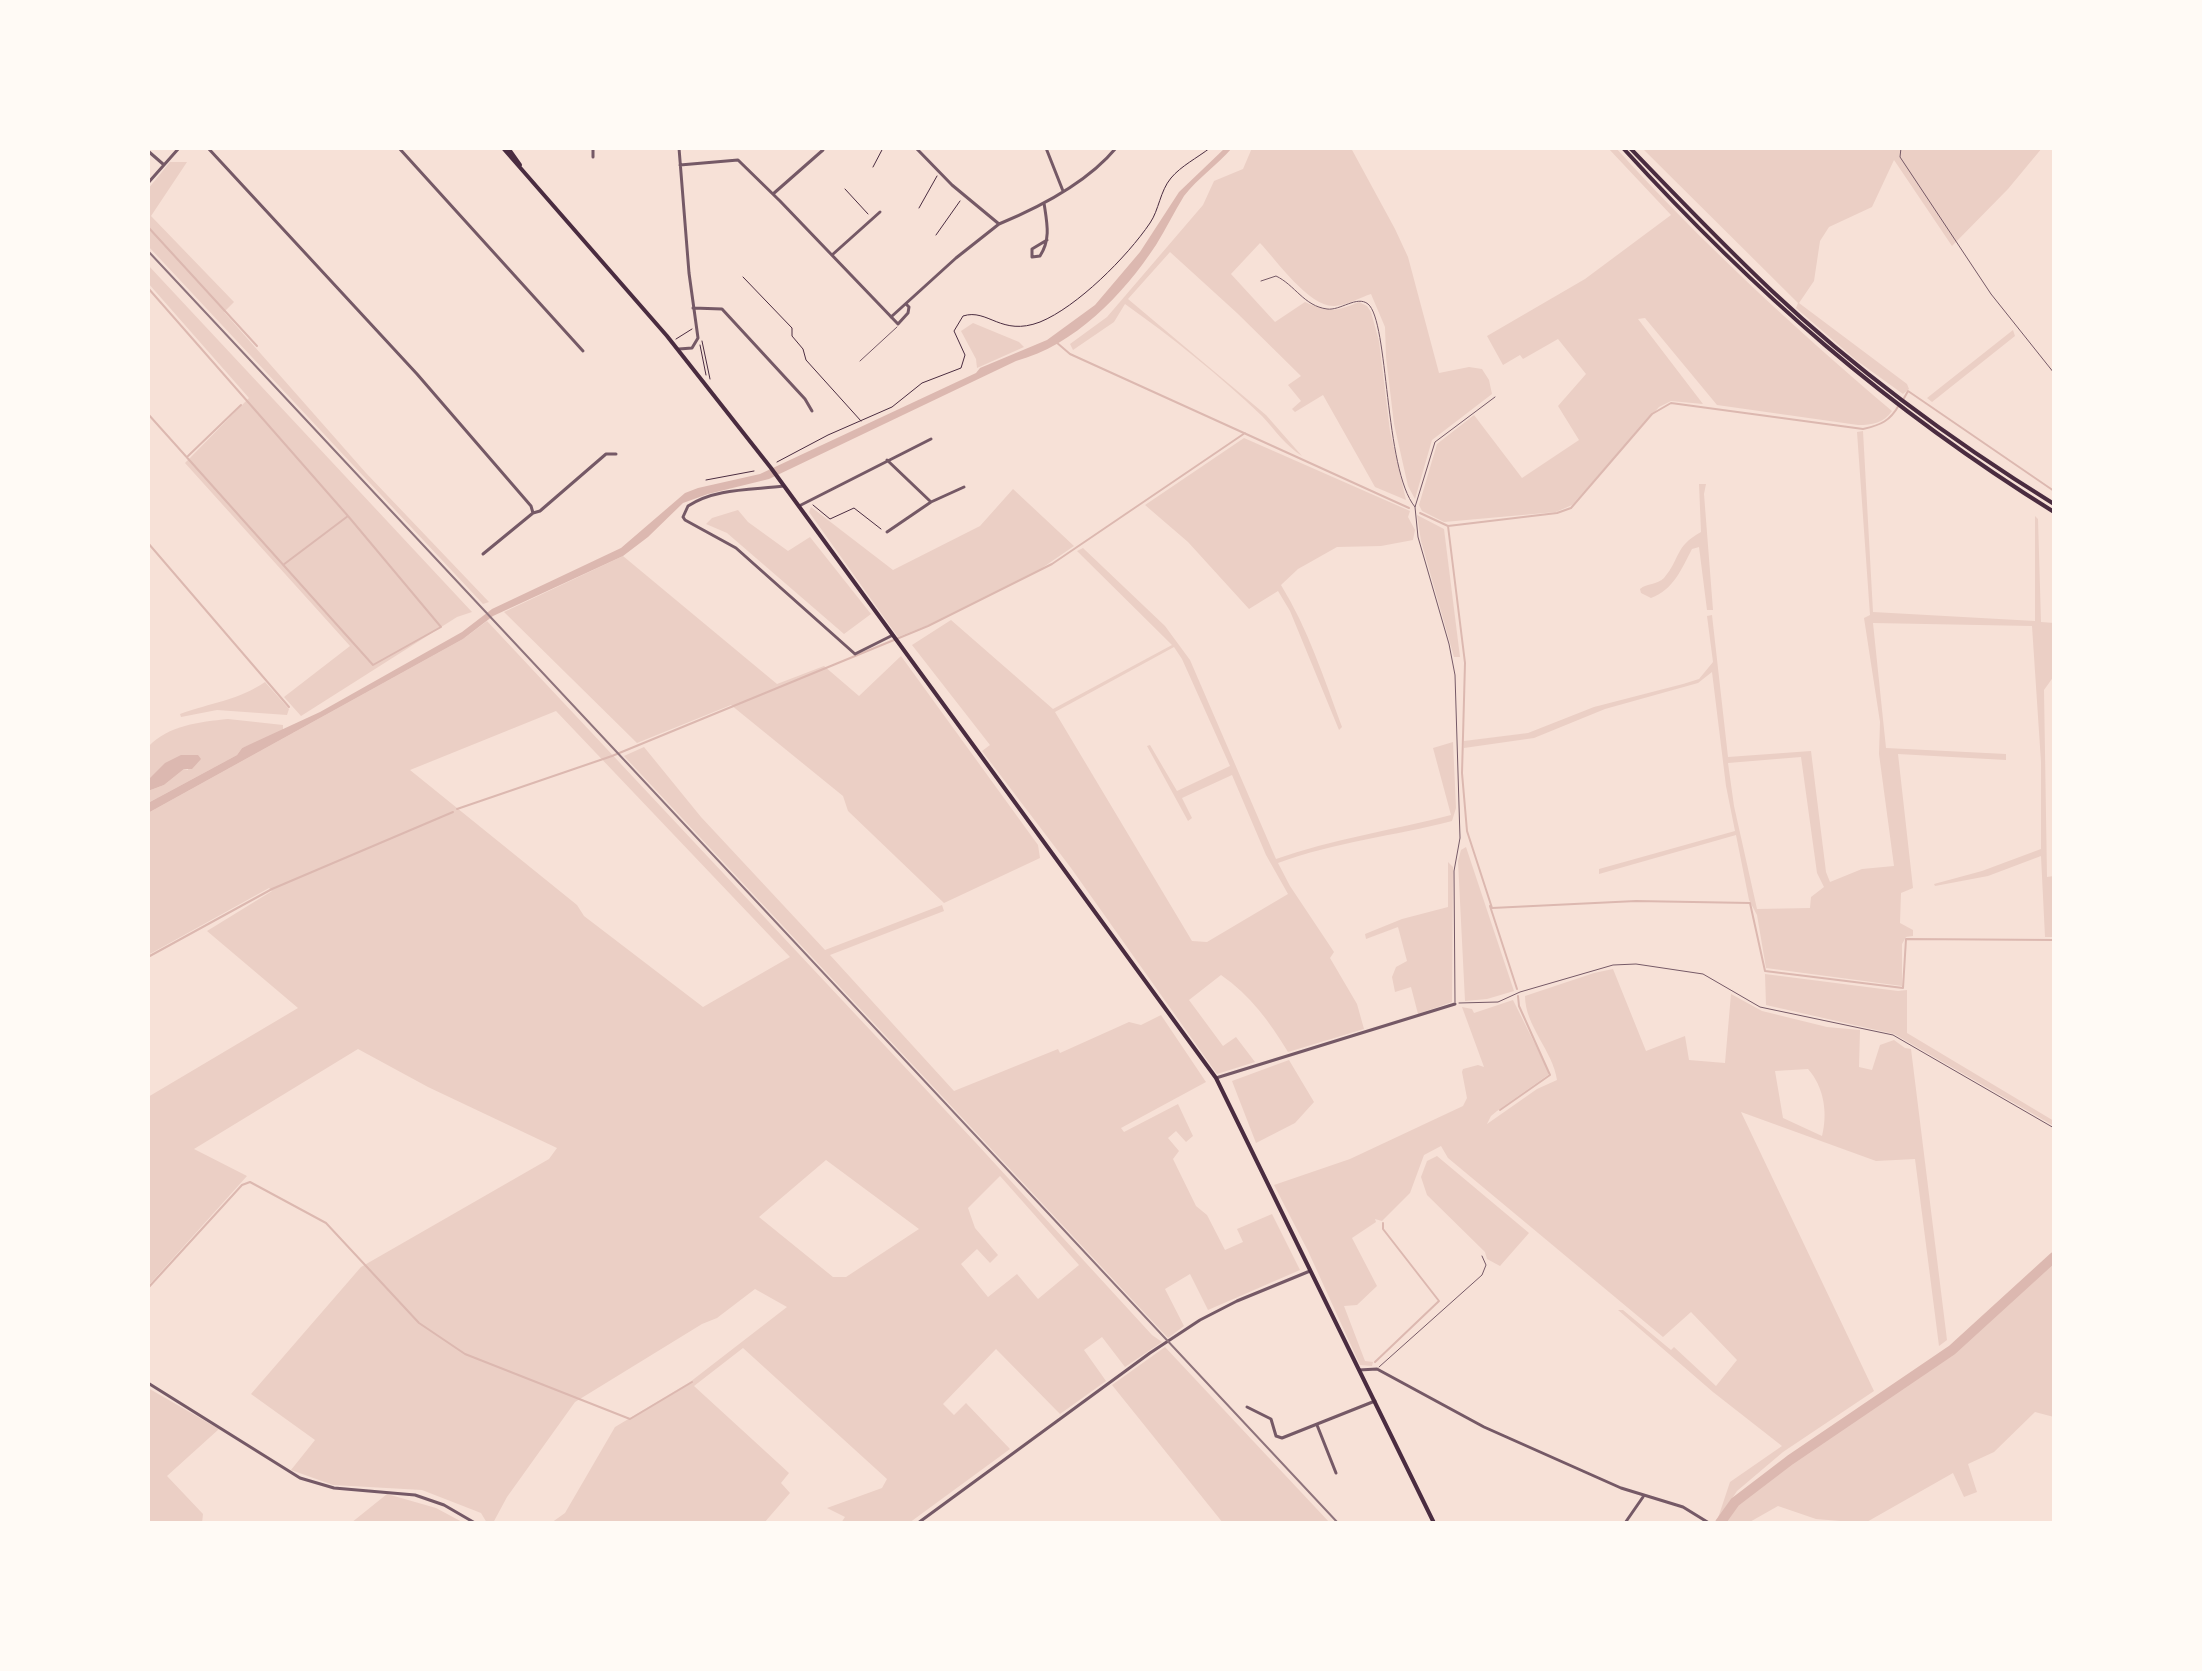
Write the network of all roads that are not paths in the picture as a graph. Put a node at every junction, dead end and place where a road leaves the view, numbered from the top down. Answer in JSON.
{"nodes":[{"id":1,"x":179,"y":148,"type":"edge"},
{"id":2,"x":208,"y":148,"type":"edge"},
{"id":3,"x":399,"y":148,"type":"edge"},
{"id":4,"x":506,"y":148,"type":"edge"},
{"id":5,"x":593,"y":148,"type":"edge"},
{"id":6,"x":679,"y":148,"type":"edge"},
{"id":7,"x":916,"y":148,"type":"edge"},
{"id":8,"x":1046,"y":148,"type":"edge"},
{"id":9,"x":1116,"y":148,"type":"edge"},
{"id":10,"x":1623,"y":148,"type":"edge"},
{"id":11,"x":1630,"y":148,"type":"edge"},
{"id":12,"x":1901,"y":148,"type":"edge"},
{"id":13,"x":823,"y":150,"type":"dead end"},
{"id":14,"x":148,"y":151,"type":"edge"},
{"id":15,"x":593,"y":157,"type":"dead end"},
{"id":16,"x":164,"y":164,"type":"junction"},
{"id":17,"x":680,"y":165,"type":"junction"},
{"id":18,"x":148,"y":183,"type":"edge"},
{"id":19,"x":1063,"y":191,"type":"junction"},
{"id":20,"x":773,"y":194,"type":"junction"},
{"id":21,"x":1044,"y":203,"type":"junction"},
{"id":22,"x":880,"y":212,"type":"dead end"},
{"id":23,"x":999,"y":224,"type":"junction"},
{"id":24,"x":1047,"y":240,"type":"junction"},
{"id":25,"x":832,"y":255,"type":"junction"},
{"id":26,"x":1261,"y":281,"type":"dead end"},
{"id":27,"x":906,"y":304,"type":"junction"},
{"id":28,"x":693,"y":308,"type":"junction"},
{"id":29,"x":891,"y":317,"type":"junction"},
{"id":30,"x":898,"y":324,"type":"junction"},
{"id":31,"x":678,"y":349,"type":"junction"},
{"id":32,"x":583,"y":351,"type":"dead end"},
{"id":33,"x":860,"y":361,"type":"dead end"},
{"id":34,"x":2054,"y":373,"type":"edge"},
{"id":35,"x":1495,"y":397,"type":"dead end"},
{"id":36,"x":1894,"y":399,"type":"junction"},
{"id":37,"x":1907,"y":408,"type":"junction"},
{"id":38,"x":812,"y":411,"type":"dead end"},
{"id":39,"x":931,"y":439,"type":"dead end"},
{"id":40,"x":616,"y":454,"type":"dead end"},
{"id":41,"x":887,"y":460,"type":"junction"},
{"id":42,"x":784,"y":486,"type":"junction"},
{"id":43,"x":964,"y":487,"type":"dead end"},
{"id":44,"x":931,"y":502,"type":"junction"},
{"id":45,"x":2054,"y":504,"type":"edge"},
{"id":46,"x":799,"y":506,"type":"junction"},
{"id":47,"x":1415,"y":507,"type":"junction"},
{"id":48,"x":2054,"y":512,"type":"edge"},
{"id":49,"x":533,"y":513,"type":"junction"},
{"id":50,"x":887,"y":532,"type":"road end"},
{"id":51,"x":483,"y":554,"type":"dead end"},
{"id":52,"x":893,"y":636,"type":"junction"},
{"id":53,"x":1455,"y":1004,"type":"junction"},
{"id":54,"x":1216,"y":1078,"type":"junction"},
{"id":55,"x":2054,"y":1128,"type":"edge"},
{"id":56,"x":1482,"y":1256,"type":"dead end"},
{"id":57,"x":1311,"y":1271,"type":"junction"},
{"id":58,"x":1377,"y":1369,"type":"junction"},
{"id":59,"x":1359,"y":1370,"type":"junction"},
{"id":60,"x":148,"y":1383,"type":"edge"},
{"id":61,"x":1375,"y":1401,"type":"junction"},
{"id":62,"x":1247,"y":1407,"type":"dead end"},
{"id":63,"x":1317,"y":1425,"type":"junction"},
{"id":64,"x":1336,"y":1473,"type":"dead end"},
{"id":65,"x":1643,"y":1497,"type":"junction"},
{"id":66,"x":475,"y":1523,"type":"edge"},
{"id":67,"x":918,"y":1523,"type":"edge"},
{"id":68,"x":1434,"y":1523,"type":"edge"},
{"id":69,"x":1625,"y":1523,"type":"edge"},
{"id":70,"x":1709,"y":1523,"type":"edge"}],
"edges":[{"from":1,"to":16,"type":"street"},
{"from":2,"to":49,"type":"street"},
{"from":3,"to":32,"type":"street"},
{"from":4,"to":31,"type":"main road"},
{"from":5,"to":15,"type":"street"},
{"from":6,"to":17,"type":"street"},
{"from":7,"to":23,"type":"street"},
{"from":8,"to":19,"type":"street"},
{"from":9,"to":19,"type":"street"},
{"from":10,"to":36,"type":"main road"},
{"from":11,"to":36,"type":"main road"},
{"from":12,"to":34,"type":"lane"},
{"from":13,"to":20,"type":"street"},
{"from":14,"to":16,"type":"street"},
{"from":16,"to":18,"type":"street"},
{"from":17,"to":20,"type":"street"},
{"from":17,"to":28,"type":"street"},
{"from":19,"to":21,"type":"street"},
{"from":20,"to":25,"type":"street"},
{"from":21,"to":23,"type":"street"},
{"from":21,"to":24,"type":"street"},
{"from":22,"to":25,"type":"street"},
{"from":23,"to":27,"type":"street"},
{"from":24,"to":24,"type":"street"},
{"from":25,"to":29,"type":"street"},
{"from":26,"to":47,"type":"lane"},
{"from":27,"to":29,"type":"street"},
{"from":27,"to":30,"type":"street"},
{"from":28,"to":31,"type":"street"},
{"from":28,"to":38,"type":"street"},
{"from":29,"to":30,"type":"street"},
{"from":30,"to":33,"type":"lane"},
{"from":31,"to":42,"type":"main road"},
{"from":35,"to":47,"type":"lane"},
{"from":36,"to":37,"type":"main road"},
{"from":37,"to":45,"type":"main road"},
{"from":37,"to":48,"type":"main road"},
{"from":39,"to":41,"type":"street"},
{"from":40,"to":49,"type":"street"},
{"from":41,"to":44,"type":"street"},
{"from":41,"to":46,"type":"street"},
{"from":42,"to":46,"type":"main road"},
{"from":42,"to":52,"type":"street"},
{"from":43,"to":44,"type":"street"},
{"from":44,"to":50,"type":"street"},
{"from":46,"to":52,"type":"main road"},
{"from":47,"to":53,"type":"lane"},
{"from":49,"to":51,"type":"street"},
{"from":52,"to":54,"type":"main road"},
{"from":53,"to":54,"type":"street"},
{"from":53,"to":55,"type":"lane"},
{"from":54,"to":57,"type":"main road"},
{"from":56,"to":58,"type":"lane"},
{"from":57,"to":59,"type":"main road"},
{"from":57,"to":67,"type":"street"},
{"from":58,"to":59,"type":"street"},
{"from":58,"to":65,"type":"street"},
{"from":59,"to":61,"type":"main road"},
{"from":60,"to":66,"type":"street"},
{"from":61,"to":63,"type":"street"},
{"from":61,"to":68,"type":"main road"},
{"from":62,"to":63,"type":"street"},
{"from":63,"to":64,"type":"street"},
{"from":65,"to":69,"type":"street"},
{"from":65,"to":70,"type":"street"}]}
